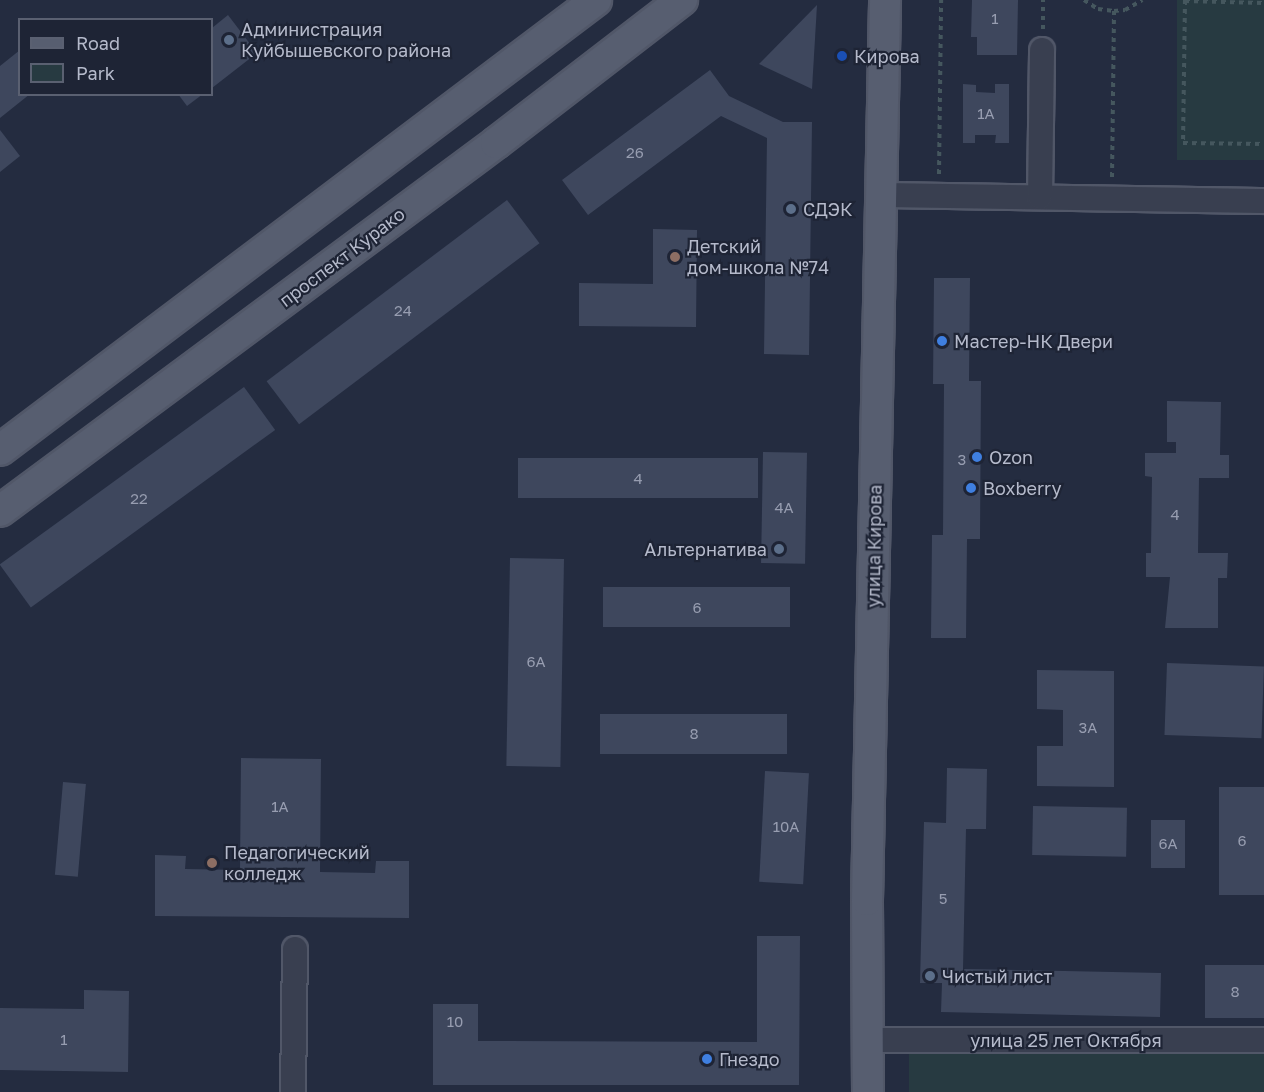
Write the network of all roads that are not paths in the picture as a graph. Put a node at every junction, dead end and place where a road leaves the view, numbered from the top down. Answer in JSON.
{"nodes":[{"id":1,"x":596,"y":0,"type":"edge"},
{"id":2,"x":682,"y":0,"type":"edge"},
{"id":3,"x":885,"y":0,"type":"edge"},
{"id":4,"x":1042,"y":50,"type":"road end"},
{"id":5,"x":881,"y":195,"type":"junction"},
{"id":6,"x":1040,"y":197,"type":"junction"},
{"id":7,"x":1264,"y":201,"type":"edge"},
{"id":8,"x":0,"y":450,"type":"edge"},
{"id":9,"x":0,"y":512,"type":"edge"},
{"id":10,"x":295,"y":949,"type":"dead end"},
{"id":11,"x":867,"y":1040,"type":"junction"},
{"id":12,"x":1264,"y":1040,"type":"edge"},
{"id":13,"x":294,"y":1092,"type":"edge"},
{"id":14,"x":868,"y":1092,"type":"edge"}],
"edges":[{"from":1,"to":8,"type":"main road"},
{"from":2,"to":9,"type":"main road","name":"проспект Курако"},
{"from":3,"to":5,"type":"main road","name":"улица Кирова"},
{"from":4,"to":6,"type":"street"},
{"from":5,"to":6,"type":"street"},
{"from":5,"to":11,"type":"main road","name":"улица Кирова"},
{"from":6,"to":7,"type":"street"},
{"from":10,"to":13,"type":"street"},
{"from":11,"to":12,"type":"street","name":"улица 25 лет Октября"},
{"from":11,"to":14,"type":"main road","name":"улица Кирова"}]}
